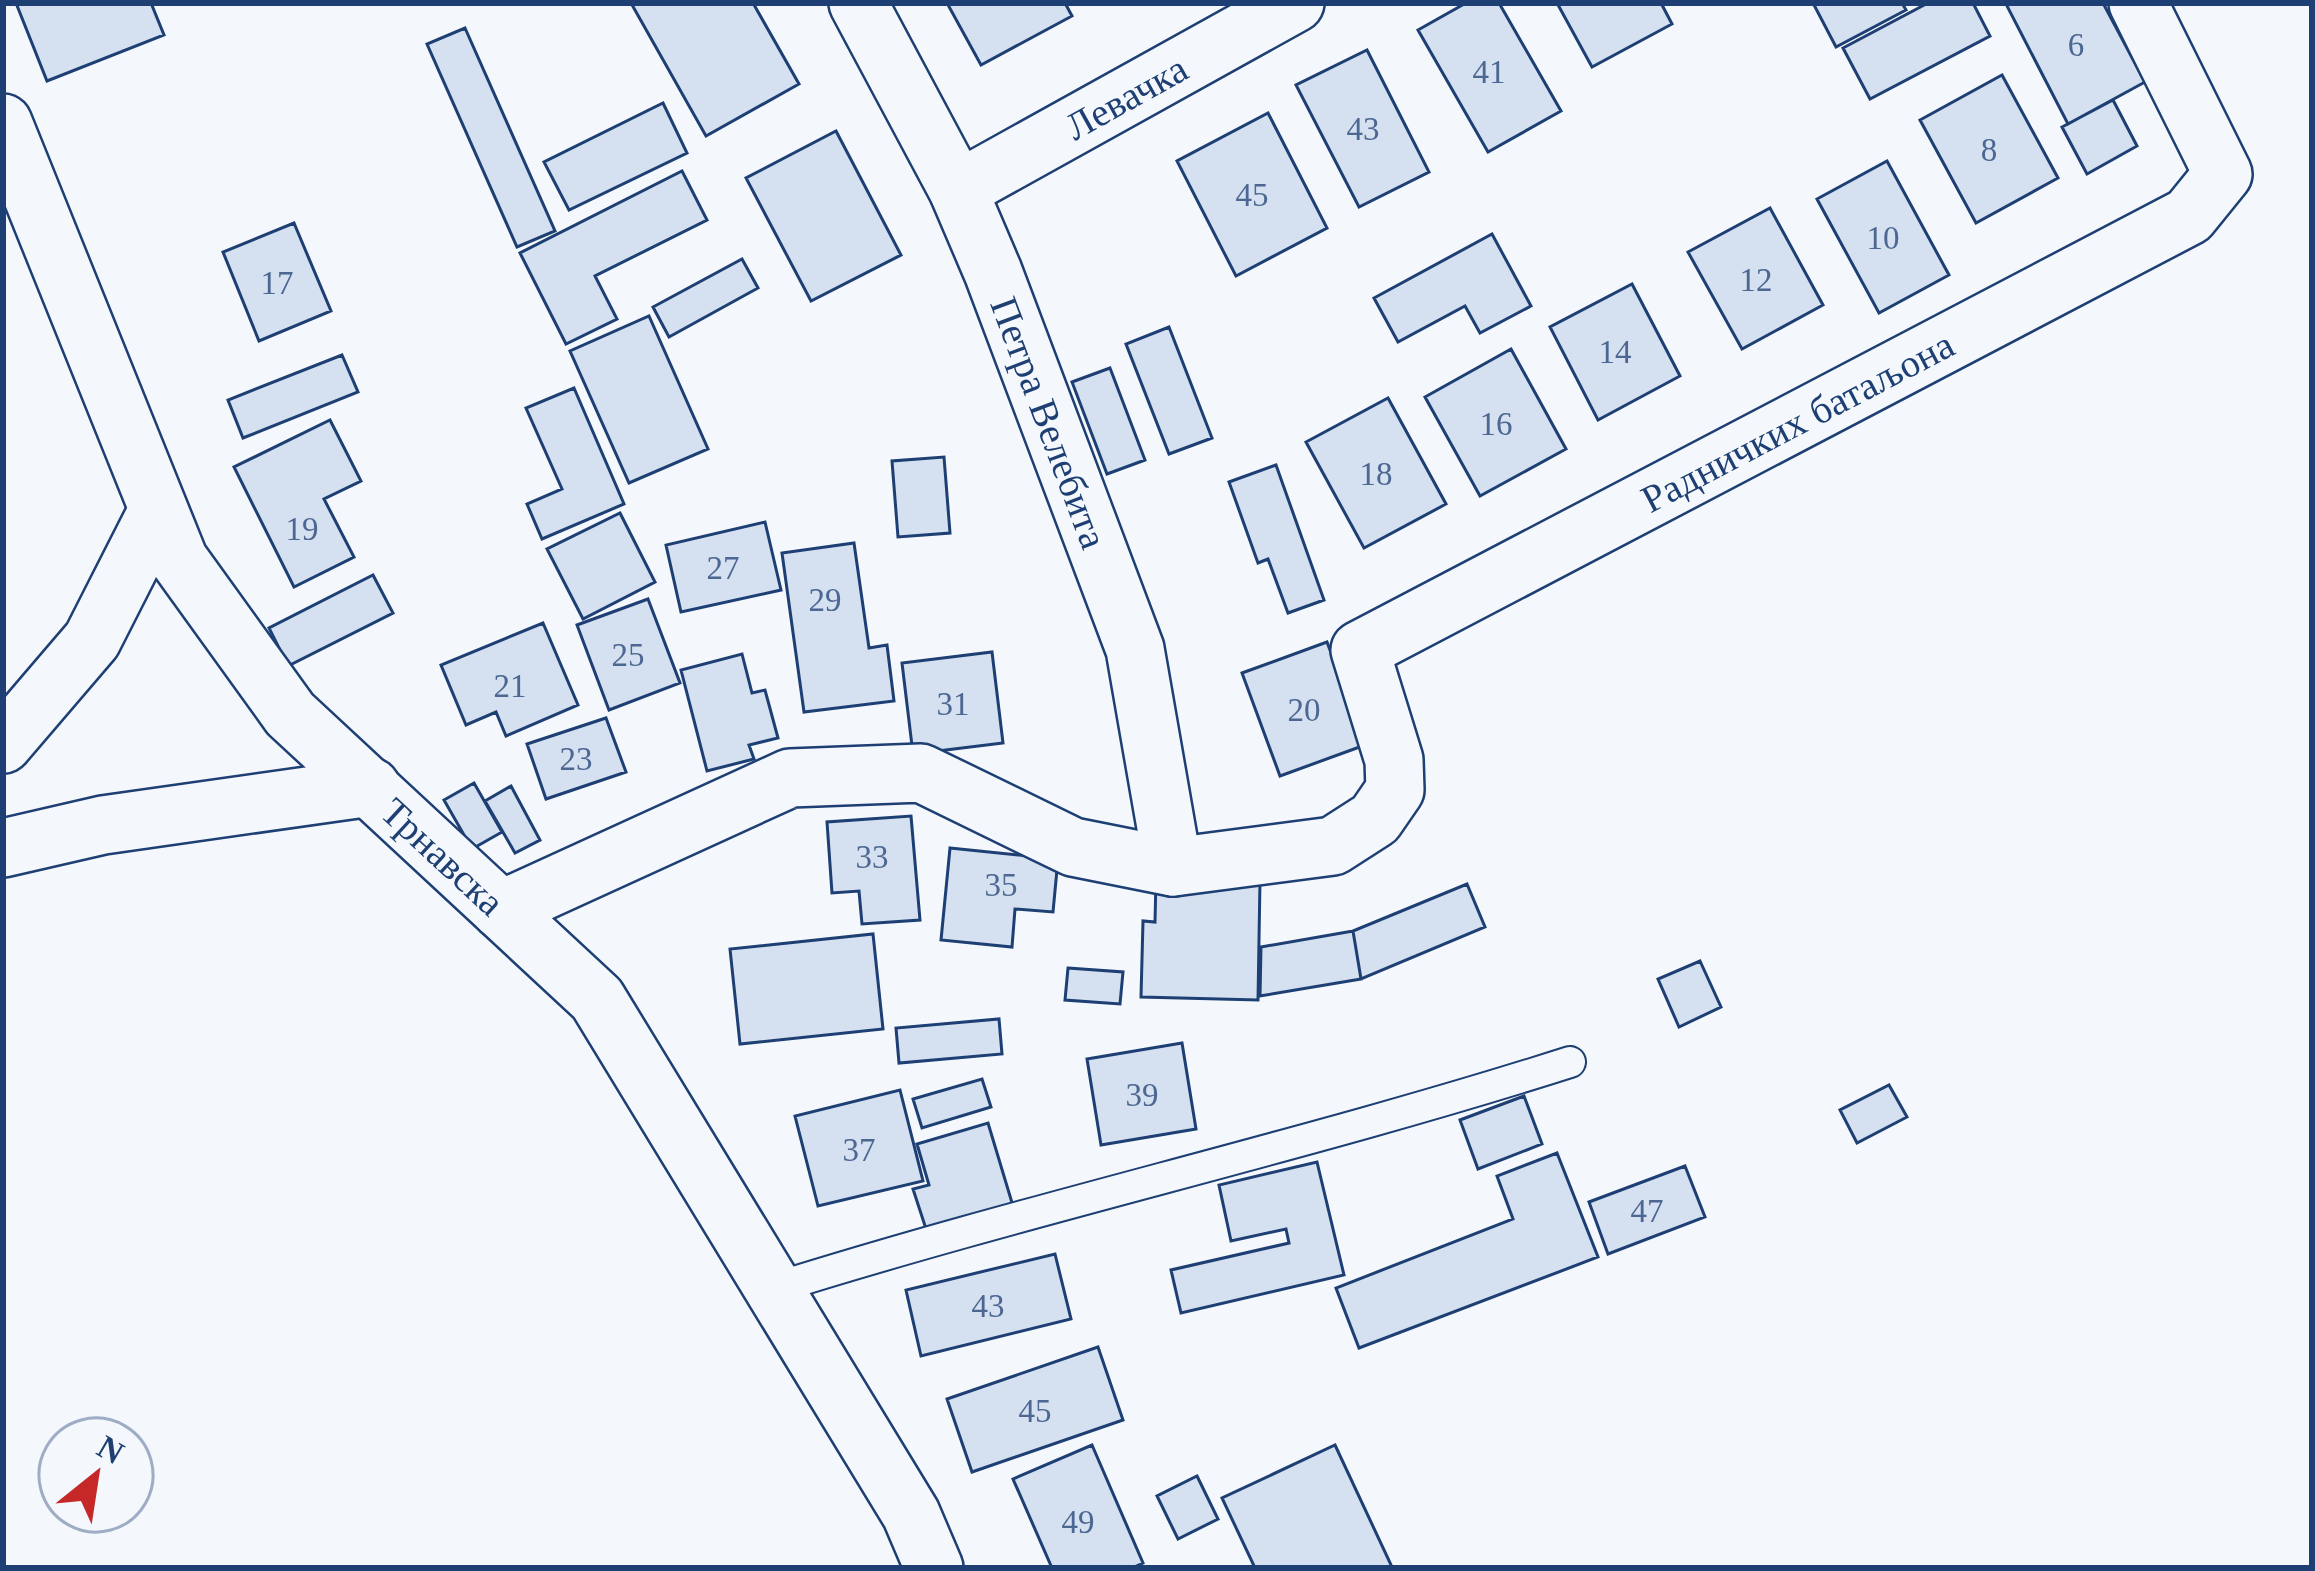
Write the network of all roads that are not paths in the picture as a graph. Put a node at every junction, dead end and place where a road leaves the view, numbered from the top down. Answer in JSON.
{"nodes":[{"id":1,"x":858,"y":3,"type":"edge"},
{"id":2,"x":1295,"y":3,"type":"edge"},
{"id":3,"x":2138,"y":3,"type":"edge"},
{"id":4,"x":3,"y":123,"type":"edge"},
{"id":5,"x":958,"y":190,"type":"junction"},
{"id":6,"x":158,"y":510,"type":"junction"},
{"id":7,"x":3,"y":744,"type":"edge"},
{"id":8,"x":371,"y":787,"type":"junction"},
{"id":9,"x":3,"y":848,"type":"edge"},
{"id":10,"x":1173,"y":867,"type":"junction"},
{"id":11,"x":501,"y":910,"type":"junction"},
{"id":12,"x":1570,"y":1062,"type":"dead end"},
{"id":13,"x":772,"y":1288,"type":"junction"},
{"id":14,"x":934,"y":1568,"type":"edge"}],
"edges":[{"from":1,"to":5,"type":"street","name":"Петра Велебита"},
{"from":2,"to":5,"type":"street","name":"Левачка"},
{"from":3,"to":10,"type":"street","name":"Радничких батаљона"},
{"from":4,"to":6,"type":"street","name":"Трнавска"},
{"from":5,"to":10,"type":"street","name":"Петра Велебита"},
{"from":6,"to":7,"type":"street"},
{"from":6,"to":8,"type":"street","name":"Трнавска"},
{"from":8,"to":9,"type":"street"},
{"from":8,"to":11,"type":"street","name":"Трнавска"},
{"from":10,"to":11,"type":"street"},
{"from":11,"to":13,"type":"street","name":"Трнавска"},
{"from":12,"to":13,"type":"lane"},
{"from":13,"to":14,"type":"street","name":"Трнавска"}]}
